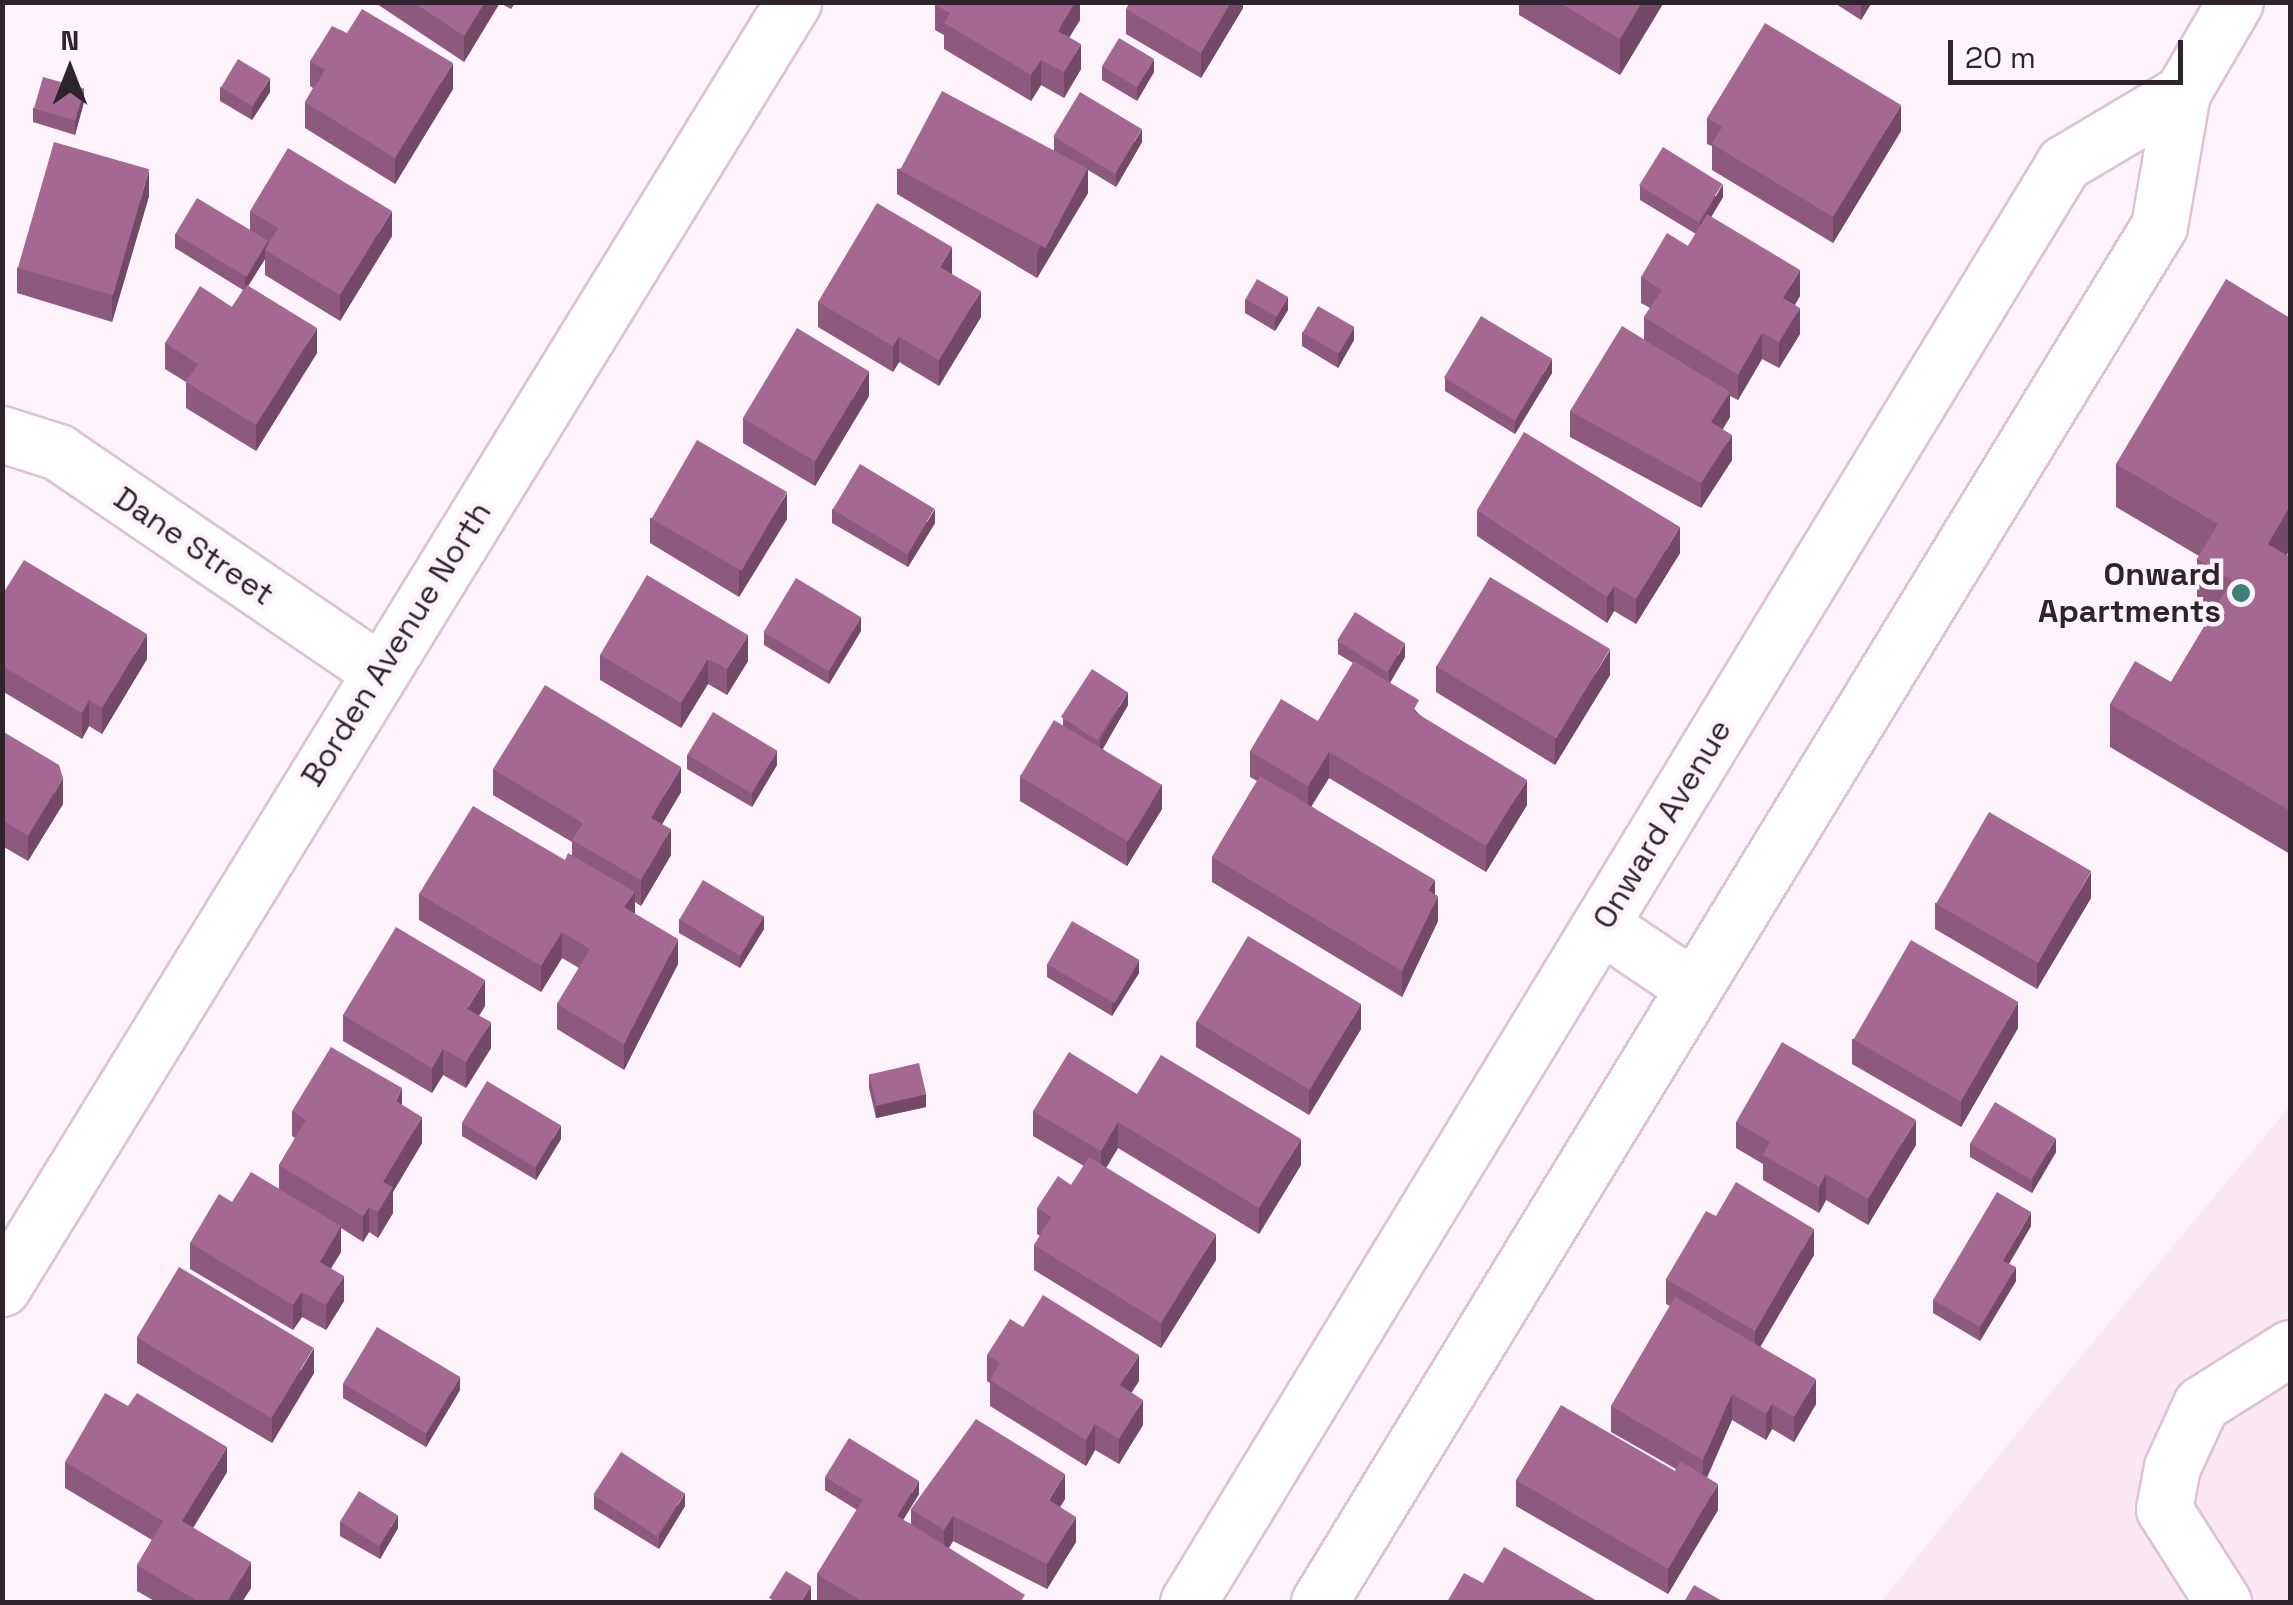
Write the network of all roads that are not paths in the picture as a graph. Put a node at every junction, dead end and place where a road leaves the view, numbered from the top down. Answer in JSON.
{"nodes":[{"id":1,"x":793,"y":2,"type":"edge"},
{"id":2,"x":2234,"y":2,"type":"edge"},
{"id":3,"x":2182,"y":93,"type":"junction"},
{"id":4,"x":2,"y":434,"type":"edge"},
{"id":5,"x":378,"y":671,"type":"junction"},
{"id":6,"x":1601,"y":925,"type":"junction"},
{"id":7,"x":1690,"y":985,"type":"junction"},
{"id":8,"x":2,"y":1288,"type":"edge"},
{"id":9,"x":2290,"y":1348,"type":"edge"},
{"id":10,"x":1188,"y":1602,"type":"edge"},
{"id":11,"x":1319,"y":1602,"type":"edge"},
{"id":12,"x":2223,"y":1602,"type":"edge"}],
"edges":[{"from":1,"to":5,"type":"street","name":"Borden Avenue North"},
{"from":2,"to":3,"type":"street","name":"Onward Avenue"},
{"from":3,"to":6,"type":"street","name":"Onward Avenue"},
{"from":3,"to":7,"type":"street","name":"Onward Avenue"},
{"from":4,"to":5,"type":"street","name":"Dane Street"},
{"from":5,"to":8,"type":"street","name":"Borden Avenue North"},
{"from":6,"to":7,"type":"street"},
{"from":6,"to":10,"type":"street","name":"Onward Avenue"},
{"from":7,"to":11,"type":"street","name":"Onward Avenue"},
{"from":9,"to":12,"type":"street"}]}
